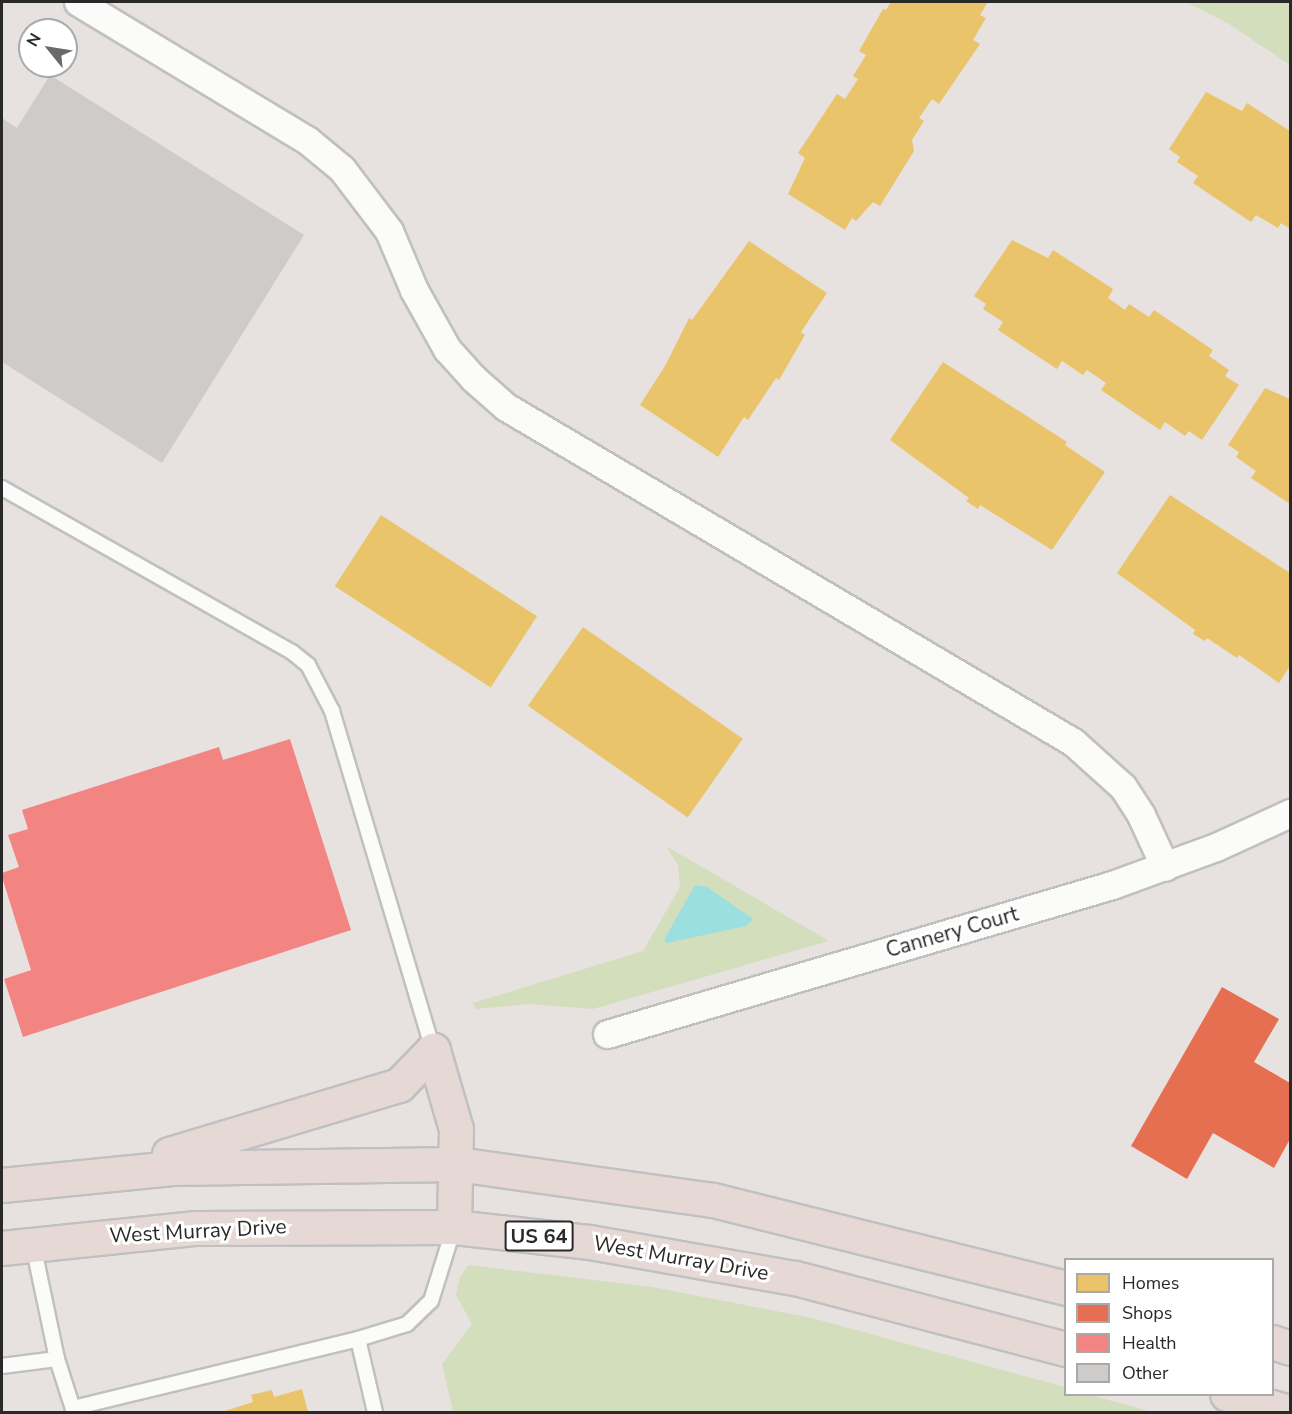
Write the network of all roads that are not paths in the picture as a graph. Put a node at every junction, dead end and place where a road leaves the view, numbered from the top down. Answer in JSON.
{"nodes":[{"id":1,"x":78,"y":2,"type":"edge"},
{"id":2,"x":2,"y":488,"type":"edge"},
{"id":3,"x":1290,"y":813,"type":"edge"},
{"id":4,"x":1165,"y":867,"type":"junction"},
{"id":5,"x":607,"y":1034,"type":"dead end"},
{"id":6,"x":433,"y":1050,"type":"junction"},
{"id":7,"x":457,"y":1164,"type":"junction"},
{"id":8,"x":57,"y":1176,"type":"junction"},
{"id":9,"x":2,"y":1185,"type":"edge"},
{"id":10,"x":454,"y":1227,"type":"junction"},
{"id":11,"x":17,"y":1245,"type":"edge"},
{"id":12,"x":1064,"y":1288,"type":"edge"},
{"id":13,"x":358,"y":1339,"type":"junction"},
{"id":14,"x":1274,"y":1343,"type":"edge"},
{"id":15,"x":1290,"y":1348,"type":"edge"},
{"id":16,"x":1064,"y":1349,"type":"edge"},
{"id":17,"x":57,"y":1359,"type":"junction"},
{"id":18,"x":2,"y":1366,"type":"edge"},
{"id":19,"x":1230,"y":1396,"type":"edge"},
{"id":20,"x":73,"y":1410,"type":"edge"},
{"id":21,"x":375,"y":1413,"type":"edge"},
{"id":22,"x":1289,"y":1413,"type":"edge"}],
"edges":[{"from":1,"to":4,"type":"street"},
{"from":2,"to":6,"type":"lane"},
{"from":3,"to":4,"type":"street","name":"Cannery Court"},
{"from":4,"to":5,"type":"street","name":"Cannery Court"},
{"from":6,"to":7,"type":"highway"},
{"from":6,"to":8,"type":"highway"},
{"from":7,"to":8,"type":"highway"},
{"from":7,"to":10,"type":"highway"},
{"from":7,"to":12,"type":"highway"},
{"from":8,"to":9,"type":"highway"},
{"from":10,"to":11,"type":"highway","name":"West Murray Drive","number":"US 64"},
{"from":10,"to":13,"type":"lane"},
{"from":10,"to":16,"type":"highway","name":"West Murray Drive","number":"US 64"},
{"from":11,"to":17,"type":"lane"},
{"from":13,"to":20,"type":"lane"},
{"from":13,"to":21,"type":"lane"},
{"from":14,"to":15,"type":"highway"},
{"from":17,"to":18,"type":"lane"},
{"from":17,"to":20,"type":"lane"},
{"from":19,"to":22,"type":"highway"}]}
